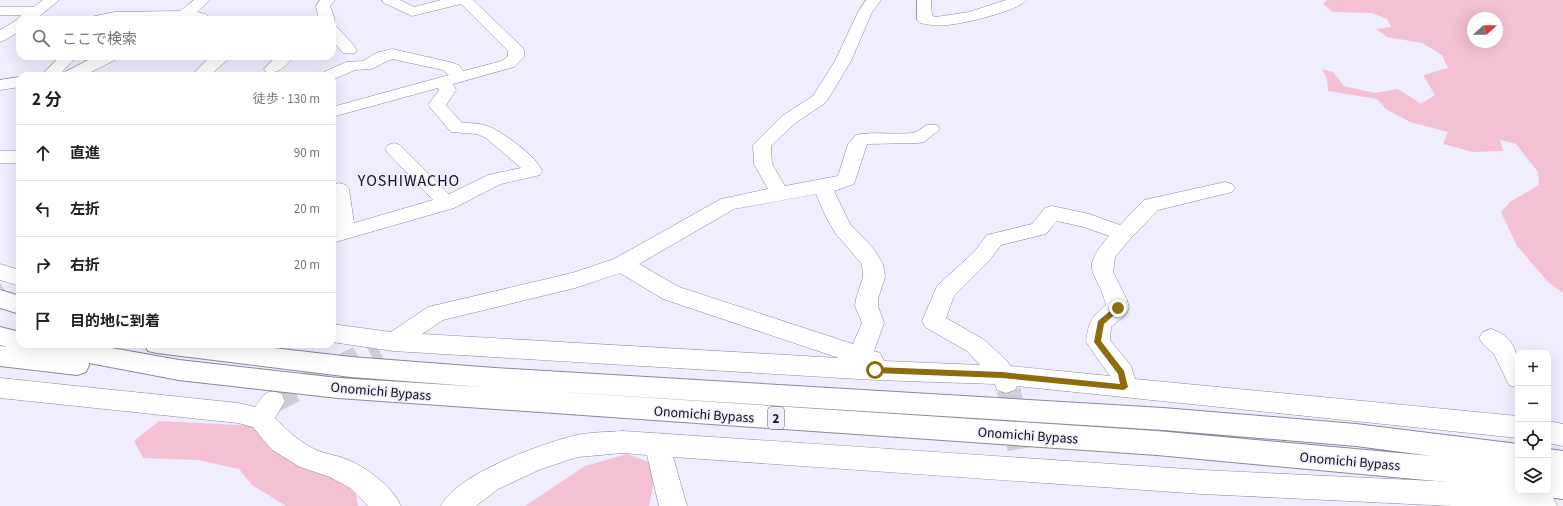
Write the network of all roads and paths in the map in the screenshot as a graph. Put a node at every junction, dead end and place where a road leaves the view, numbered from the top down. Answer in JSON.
{"nodes":[{"id":1,"x":52,"y":0,"type":"edge"},
{"id":2,"x":203,"y":0,"type":"edge"},
{"id":3,"x":328,"y":0,"type":"edge"},
{"id":4,"x":389,"y":0,"type":"edge"},
{"id":5,"x":458,"y":0,"type":"edge"},
{"id":6,"x":465,"y":0,"type":"edge"},
{"id":7,"x":874,"y":0,"type":"edge"},
{"id":8,"x":924,"y":0,"type":"edge"},
{"id":9,"x":1019,"y":0,"type":"edge"},
{"id":10,"x":0,"y":11,"type":"edge"},
{"id":11,"x":184,"y":15,"type":"junction"},
{"id":12,"x":30,"y":16,"type":"edge"},
{"id":13,"x":178,"y":16,"type":"edge"},
{"id":14,"x":192,"y":16,"type":"edge"},
{"id":15,"x":326,"y":16,"type":"edge"},
{"id":16,"x":16,"y":27,"type":"edge"},
{"id":17,"x":336,"y":35,"type":"edge"},
{"id":18,"x":0,"y":37,"type":"edge"},
{"id":19,"x":349,"y":50,"type":"dead end"},
{"id":20,"x":65,"y":60,"type":"edge"},
{"id":21,"x":100,"y":60,"type":"edge"},
{"id":22,"x":216,"y":60,"type":"edge"},
{"id":23,"x":282,"y":60,"type":"edge"},
{"id":24,"x":272,"y":69,"type":"dead end"},
{"id":25,"x":53,"y":72,"type":"edge"},
{"id":26,"x":78,"y":72,"type":"edge"},
{"id":27,"x":203,"y":72,"type":"edge"},
{"id":28,"x":336,"y":73,"type":"edge"},
{"id":29,"x":451,"y":79,"type":"junction"},
{"id":30,"x":16,"y":82,"type":"edge"},
{"id":31,"x":0,"y":84,"type":"edge"},
{"id":32,"x":336,"y":111,"type":"edge"},
{"id":33,"x":931,"y":129,"type":"dead end"},
{"id":34,"x":394,"y":149,"type":"dead end"},
{"id":35,"x":0,"y":157,"type":"edge"},
{"id":36,"x":16,"y":157,"type":"edge"},
{"id":37,"x":823,"y":187,"type":"junction"},
{"id":38,"x":1225,"y":188,"type":"dead end"},
{"id":39,"x":339,"y":189,"type":"dead end"},
{"id":40,"x":780,"y":193,"type":"junction"},
{"id":41,"x":447,"y":203,"type":"junction"},
{"id":42,"x":338,"y":234,"type":"edge"},
{"id":43,"x":1123,"y":234,"type":"junction"},
{"id":44,"x":622,"y":264,"type":"junction"},
{"id":45,"x":9,"y":278,"type":"edge"},
{"id":46,"x":16,"y":295,"type":"edge"},
{"id":47,"x":0,"y":313,"type":"edge"},
{"id":48,"x":16,"y":317,"type":"edge"},
{"id":49,"x":336,"y":334,"type":"edge"},
{"id":50,"x":0,"y":336,"type":"edge"},
{"id":51,"x":1491,"y":338,"type":"dead end"},
{"id":52,"x":16,"y":340,"type":"edge"},
{"id":53,"x":386,"y":344,"type":"junction"},
{"id":54,"x":57,"y":348,"type":"edge"},
{"id":55,"x":190,"y":348,"type":"edge"},
{"id":56,"x":0,"y":356,"type":"edge"},
{"id":57,"x":868,"y":363,"type":"junction"},
{"id":58,"x":1515,"y":372,"type":"edge"},
{"id":59,"x":254,"y":379,"type":"junction"},
{"id":60,"x":1005,"y":382,"type":"junction"},
{"id":61,"x":1124,"y":387,"type":"junction"},
{"id":62,"x":0,"y":388,"type":"edge"},
{"id":63,"x":1515,"y":427,"type":"edge"},
{"id":64,"x":1551,"y":433,"type":"edge"},
{"id":65,"x":1563,"y":435,"type":"edge"},
{"id":66,"x":660,"y":444,"type":"junction"},
{"id":67,"x":1515,"y":456,"type":"edge"},
{"id":68,"x":1551,"y":461,"type":"edge"},
{"id":69,"x":1563,"y":463,"type":"edge"},
{"id":70,"x":1515,"y":480,"type":"edge"},
{"id":71,"x":1551,"y":484,"type":"edge"},
{"id":72,"x":1563,"y":486,"type":"edge"},
{"id":73,"x":387,"y":506,"type":"edge"},
{"id":74,"x":455,"y":506,"type":"edge"},
{"id":75,"x":673,"y":506,"type":"edge"},
{"id":76,"x":1543,"y":506,"type":"edge"}],
"edges":[{"from":1,"to":12,"type":"street"},
{"from":2,"to":11,"type":"street"},
{"from":3,"to":15,"type":"street"},
{"from":4,"to":5,"type":"street"},
{"from":6,"to":29,"type":"street"},
{"from":7,"to":40,"type":"street"},
{"from":8,"to":9,"type":"street"},
{"from":10,"to":12,"type":"street"},
{"from":11,"to":13,"type":"street"},
{"from":11,"to":14,"type":"street"},
{"from":16,"to":18,"type":"street"},
{"from":17,"to":19,"type":"street"},
{"from":20,"to":25,"type":"street"},
{"from":21,"to":26,"type":"street"},
{"from":22,"to":27,"type":"street"},
{"from":23,"to":24,"type":"street"},
{"from":28,"to":29,"type":"street"},
{"from":29,"to":32,"type":"street"},
{"from":29,"to":41,"type":"street"},
{"from":30,"to":31,"type":"street"},
{"from":33,"to":37,"type":"street"},
{"from":34,"to":41,"type":"street"},
{"from":35,"to":36,"type":"street"},
{"from":37,"to":40,"type":"street"},
{"from":37,"to":57,"type":"street"},
{"from":38,"to":43,"type":"street"},
{"from":39,"to":42,"type":"street"},
{"from":40,"to":44,"type":"street"},
{"from":41,"to":42,"type":"street"},
{"from":43,"to":60,"type":"street"},
{"from":43,"to":61,"type":"street"},
{"from":44,"to":53,"type":"street"},
{"from":44,"to":57,"type":"street"},
{"from":45,"to":46,"type":"highway"},
{"from":47,"to":48,"type":"highway"},
{"from":49,"to":53,"type":"street"},
{"from":50,"to":52,"type":"highway"},
{"from":51,"to":58,"type":"street"},
{"from":53,"to":57,"type":"street"},
{"from":54,"to":59,"type":"highway","name":"Onomichi Bypass","number":"2"},
{"from":55,"to":67,"type":"highway","name":"Onomichi Bypass","number":"2"},
{"from":56,"to":59,"type":"highway"},
{"from":57,"to":60,"type":"street"},
{"from":59,"to":70,"type":"highway","name":"Onomichi Bypass","number":"2"},
{"from":60,"to":61,"type":"street"},
{"from":61,"to":63,"type":"street"},
{"from":62,"to":73,"type":"street"},
{"from":64,"to":65,"type":"street"},
{"from":66,"to":74,"type":"street"},
{"from":66,"to":75,"type":"street"},
{"from":66,"to":76,"type":"street"},
{"from":68,"to":69,"type":"highway"},
{"from":71,"to":72,"type":"highway"}]}
